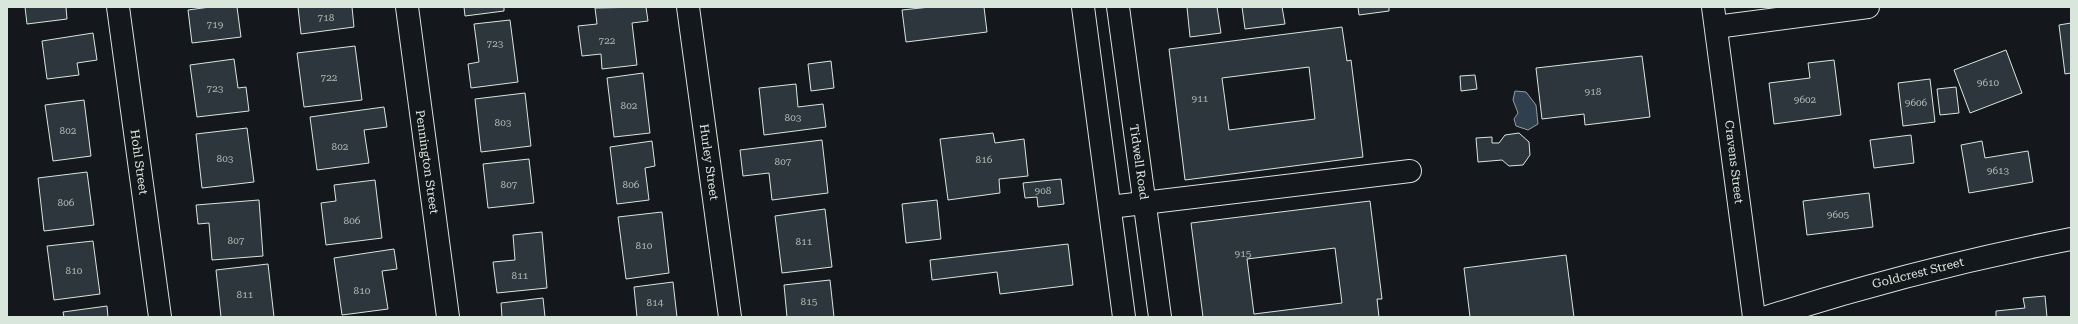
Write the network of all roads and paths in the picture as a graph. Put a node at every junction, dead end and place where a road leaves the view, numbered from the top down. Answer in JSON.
{"nodes":[{"id":1,"x":118,"y":7,"type":"edge"},
{"id":2,"x":407,"y":7,"type":"edge"},
{"id":3,"x":688,"y":7,"type":"edge"},
{"id":4,"x":1083,"y":7,"type":"edge"},
{"id":5,"x":1118,"y":7,"type":"edge"},
{"id":6,"x":1868,"y":7,"type":"edge"},
{"id":7,"x":1715,"y":17,"type":"edge"},
{"id":8,"x":1410,"y":172,"type":"dead end"},
{"id":9,"x":1145,"y":203,"type":"junction"},
{"id":10,"x":1110,"y":207,"type":"junction"},
{"id":11,"x":2071,"y":239,"type":"edge"},
{"id":12,"x":160,"y":317,"type":"edge"},
{"id":13,"x":448,"y":317,"type":"edge"},
{"id":14,"x":730,"y":317,"type":"edge"},
{"id":15,"x":1124,"y":317,"type":"edge"},
{"id":16,"x":1160,"y":317,"type":"edge"},
{"id":17,"x":1754,"y":317,"type":"edge"},
{"id":18,"x":1767,"y":317,"type":"edge"}],
"edges":[{"from":1,"to":12,"type":"street","name":"Hohl Street"},
{"from":2,"to":13,"type":"street","name":"Pennington Street"},
{"from":3,"to":14,"type":"street","name":"Hurley Street"},
{"from":4,"to":10,"type":"street"},
{"from":5,"to":9,"type":"street","name":"Tidwell Road"},
{"from":6,"to":7,"type":"street"},
{"from":7,"to":17,"type":"street","name":"Cravens Street"},
{"from":8,"to":9,"type":"street"},
{"from":9,"to":10,"type":"street"},
{"from":9,"to":16,"type":"street","name":"Tidwell Road"},
{"from":10,"to":15,"type":"street"},
{"from":11,"to":18,"type":"street","name":"Goldcrest Street"}]}
